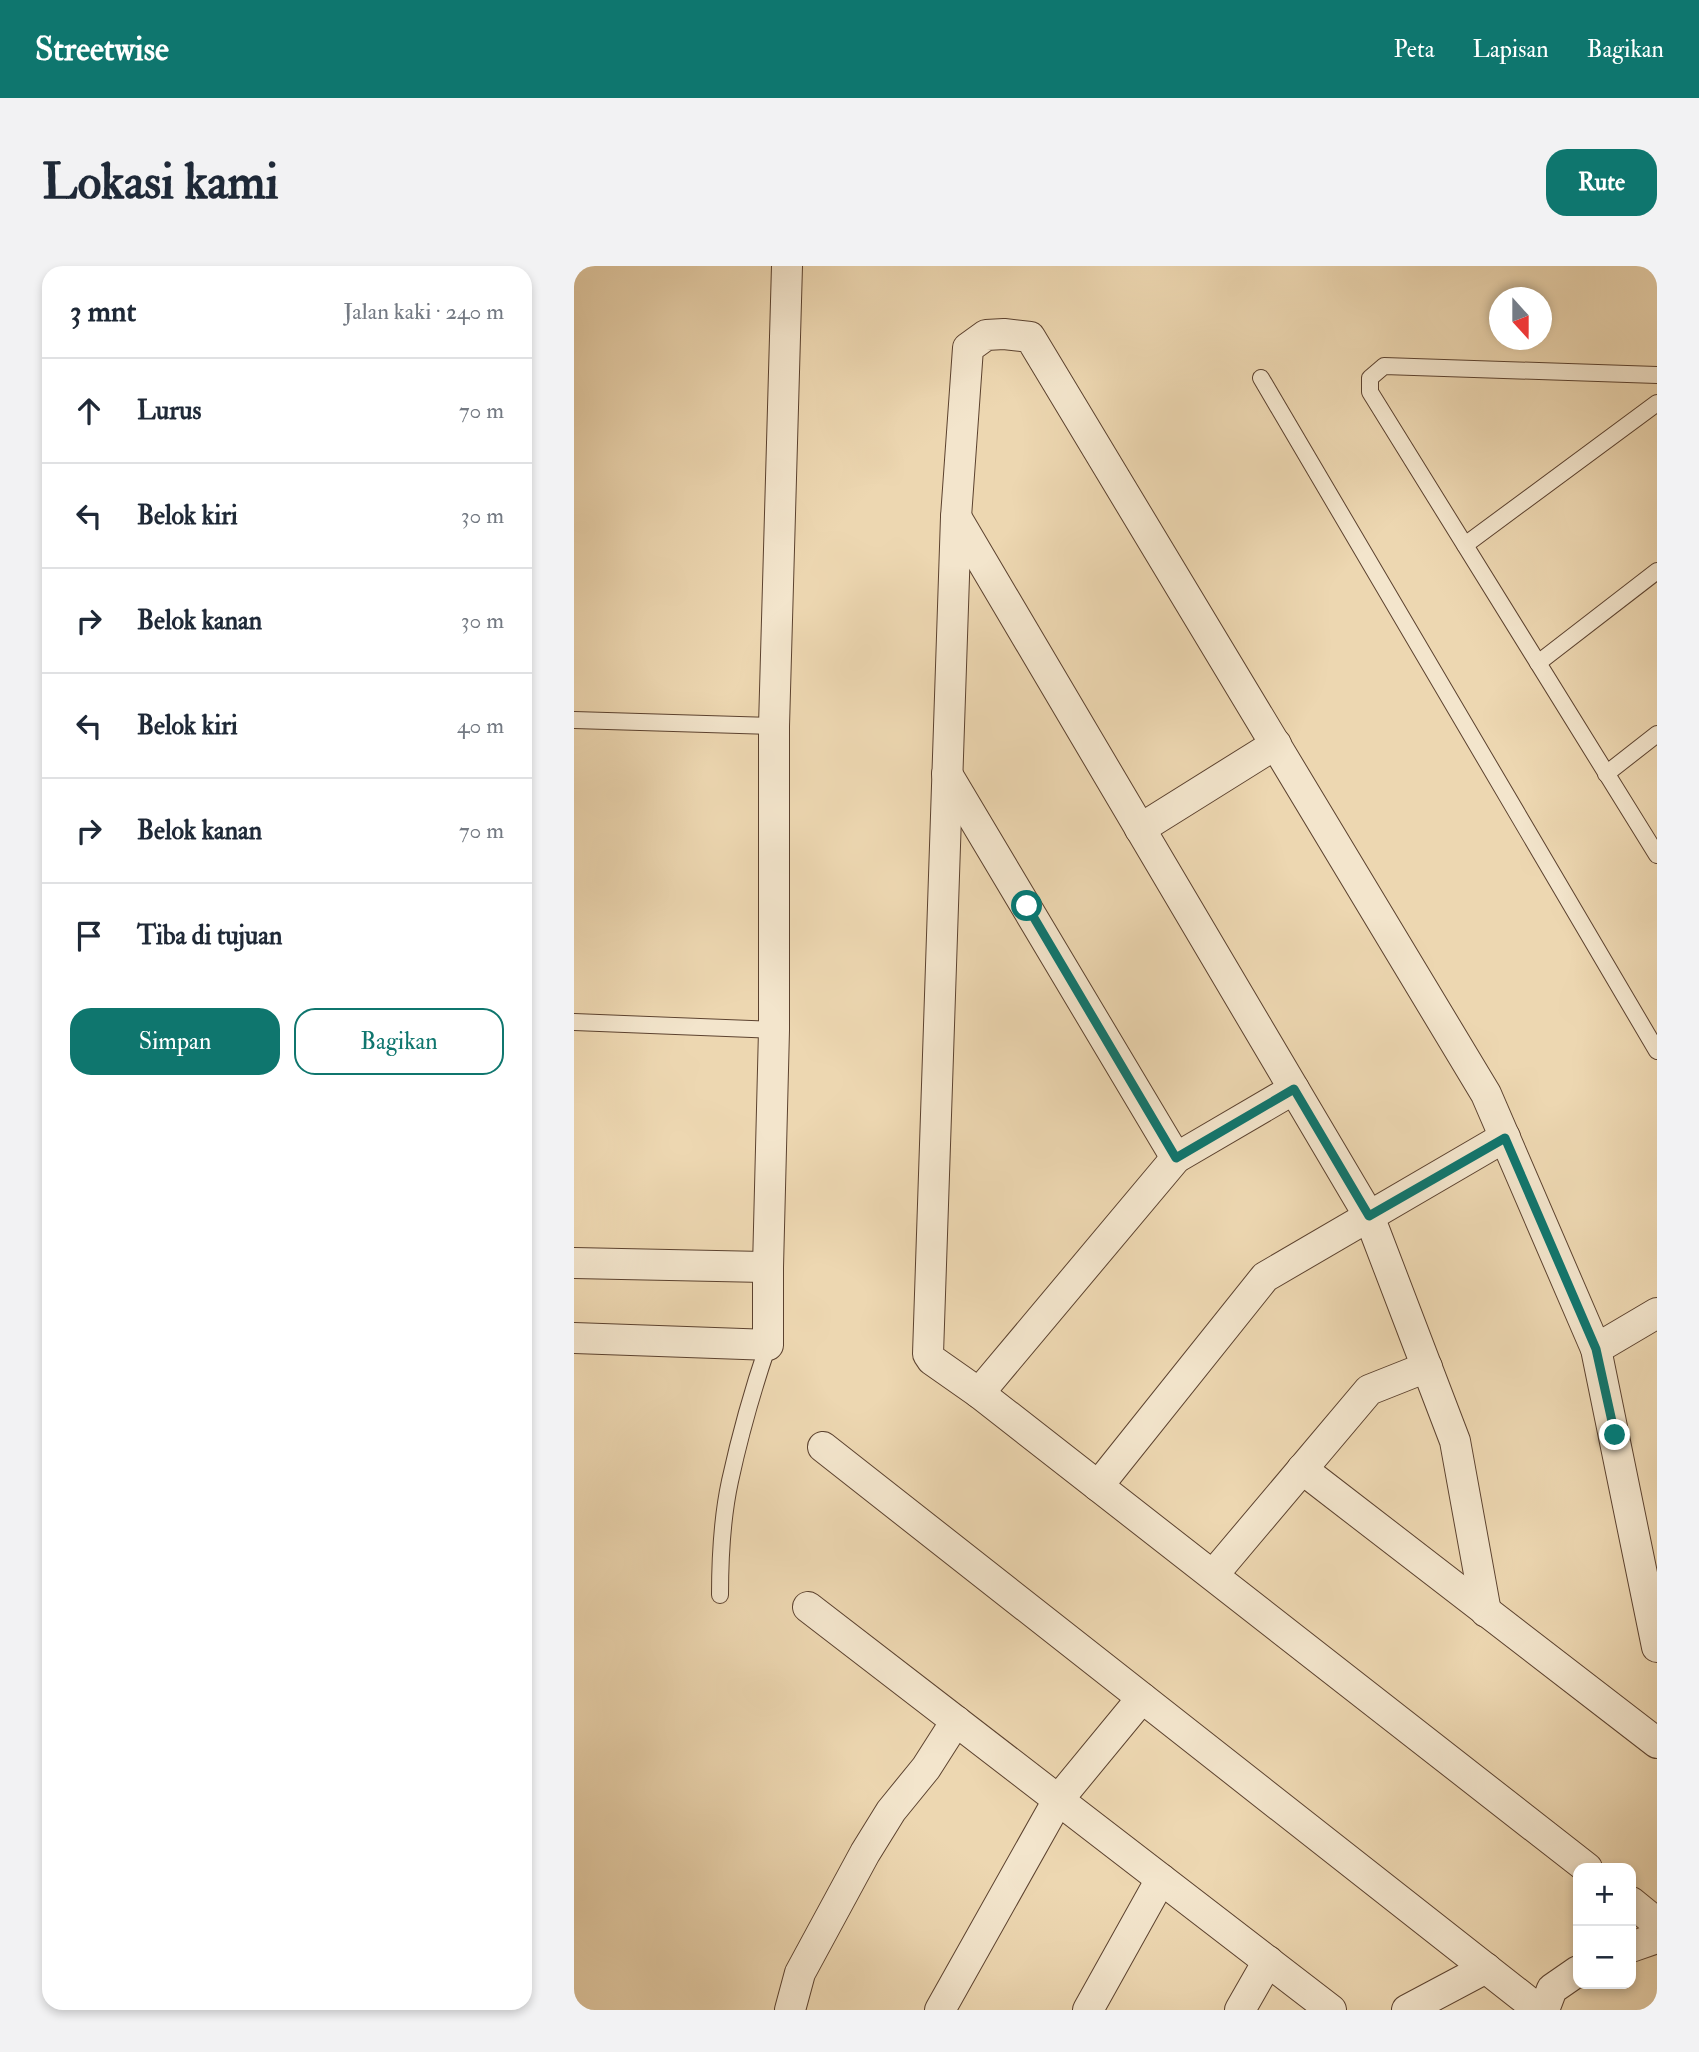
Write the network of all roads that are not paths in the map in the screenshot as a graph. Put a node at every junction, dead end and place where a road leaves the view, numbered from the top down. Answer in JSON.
{"nodes":[{"id":1,"x":787,"y":266,"type":"edge"},
{"id":2,"x":1657,"y":375,"type":"edge"},
{"id":3,"x":1261,"y":378,"type":"dead end"},
{"id":4,"x":1657,"y":403,"type":"edge"},
{"id":5,"x":956,"y":517,"type":"junction"},
{"id":6,"x":1465,"y":545,"type":"junction"},
{"id":7,"x":1657,"y":571,"type":"edge"},
{"id":8,"x":1538,"y":663,"type":"junction"},
{"id":9,"x":574,"y":720,"type":"edge"},
{"id":10,"x":774,"y":726,"type":"junction"},
{"id":11,"x":1657,"y":734,"type":"edge"},
{"id":12,"x":1276,"y":744,"type":"junction"},
{"id":13,"x":947,"y":774,"type":"junction"},
{"id":14,"x":1606,"y":774,"type":"junction"},
{"id":15,"x":1140,"y":829,"type":"junction"},
{"id":16,"x":1657,"y":855,"type":"edge"},
{"id":17,"x":574,"y":1022,"type":"edge"},
{"id":18,"x":774,"y":1030,"type":"junction"},
{"id":19,"x":1657,"y":1051,"type":"edge"},
{"id":20,"x":1294,"y":1089,"type":"junction"},
{"id":21,"x":1505,"y":1138,"type":"junction"},
{"id":22,"x":1176,"y":1158,"type":"junction"},
{"id":23,"x":1369,"y":1216,"type":"junction"},
{"id":24,"x":574,"y":1264,"type":"edge"},
{"id":25,"x":768,"y":1267,"type":"junction"},
{"id":26,"x":1657,"y":1313,"type":"edge"},
{"id":27,"x":574,"y":1338,"type":"edge"},
{"id":28,"x":768,"y":1345,"type":"junction"},
{"id":29,"x":1596,"y":1349,"type":"junction"},
{"id":30,"x":1427,"y":1367,"type":"junction"},
{"id":31,"x":979,"y":1393,"type":"junction"},
{"id":32,"x":823,"y":1447,"type":"dead end"},
{"id":33,"x":1302,"y":1469,"type":"junction"},
{"id":34,"x":1098,"y":1486,"type":"junction"},
{"id":35,"x":1213,"y":1575,"type":"junction"},
{"id":36,"x":720,"y":1595,"type":"dead end"},
{"id":37,"x":808,"y":1607,"type":"dead end"},
{"id":38,"x":1486,"y":1612,"type":"junction"},
{"id":39,"x":1657,"y":1647,"type":"edge"},
{"id":40,"x":1142,"y":1698,"type":"junction"},
{"id":41,"x":956,"y":1721,"type":"junction"},
{"id":42,"x":1657,"y":1744,"type":"edge"},
{"id":43,"x":1058,"y":1800,"type":"junction"},
{"id":44,"x":1581,"y":1863,"type":"edge"},
{"id":45,"x":1161,"y":1879,"type":"junction"},
{"id":46,"x":1636,"y":1906,"type":"edge"},
{"id":47,"x":1657,"y":1923,"type":"edge"},
{"id":48,"x":1657,"y":1938,"type":"edge"},
{"id":49,"x":1636,"y":1945,"type":"edge"},
{"id":50,"x":1268,"y":1961,"type":"junction"},
{"id":51,"x":1486,"y":1968,"type":"junction"},
{"id":52,"x":1573,"y":1974,"type":"edge"},
{"id":53,"x":790,"y":2010,"type":"edge"},
{"id":54,"x":940,"y":2010,"type":"edge"},
{"id":55,"x":1088,"y":2010,"type":"edge"},
{"id":56,"x":1240,"y":2010,"type":"edge"},
{"id":57,"x":1331,"y":2010,"type":"edge"},
{"id":58,"x":1407,"y":2010,"type":"edge"},
{"id":59,"x":1542,"y":2010,"type":"edge"}],
"edges":[{"from":1,"to":10,"type":"street"},
{"from":2,"to":6,"type":"lane"},
{"from":3,"to":19,"type":"lane"},
{"from":4,"to":6,"type":"lane"},
{"from":5,"to":12,"type":"street"},
{"from":5,"to":13,"type":"street"},
{"from":5,"to":15,"type":"street"},
{"from":6,"to":8,"type":"lane"},
{"from":7,"to":8,"type":"lane"},
{"from":8,"to":14,"type":"lane"},
{"from":9,"to":10,"type":"lane"},
{"from":10,"to":18,"type":"street"},
{"from":11,"to":14,"type":"lane"},
{"from":12,"to":15,"type":"street"},
{"from":12,"to":21,"type":"street"},
{"from":13,"to":22,"type":"street"},
{"from":13,"to":31,"type":"street"},
{"from":14,"to":16,"type":"lane"},
{"from":15,"to":20,"type":"street"},
{"from":17,"to":18,"type":"lane"},
{"from":18,"to":25,"type":"street"},
{"from":20,"to":22,"type":"street"},
{"from":20,"to":23,"type":"street"},
{"from":21,"to":23,"type":"street"},
{"from":21,"to":29,"type":"street"},
{"from":22,"to":31,"type":"street"},
{"from":23,"to":30,"type":"street"},
{"from":23,"to":34,"type":"street"},
{"from":24,"to":25,"type":"street"},
{"from":25,"to":28,"type":"street"},
{"from":26,"to":29,"type":"street"},
{"from":27,"to":28,"type":"street"},
{"from":28,"to":36,"type":"lane"},
{"from":29,"to":39,"type":"street"},
{"from":30,"to":33,"type":"street"},
{"from":30,"to":38,"type":"street"},
{"from":31,"to":34,"type":"street"},
{"from":32,"to":40,"type":"street"},
{"from":33,"to":35,"type":"street"},
{"from":33,"to":38,"type":"street"},
{"from":34,"to":35,"type":"street"},
{"from":35,"to":44,"type":"street"},
{"from":37,"to":41,"type":"street"},
{"from":38,"to":42,"type":"street"},
{"from":40,"to":43,"type":"street"},
{"from":40,"to":51,"type":"street"},
{"from":41,"to":43,"type":"street"},
{"from":41,"to":53,"type":"street"},
{"from":43,"to":45,"type":"street"},
{"from":43,"to":54,"type":"street"},
{"from":45,"to":50,"type":"street"},
{"from":45,"to":55,"type":"street"},
{"from":46,"to":47,"type":"street"},
{"from":48,"to":49,"type":"street"},
{"from":50,"to":56,"type":"street"},
{"from":50,"to":57,"type":"street"},
{"from":51,"to":58,"type":"street"},
{"from":51,"to":59,"type":"street"},
{"from":52,"to":59,"type":"street"}]}
